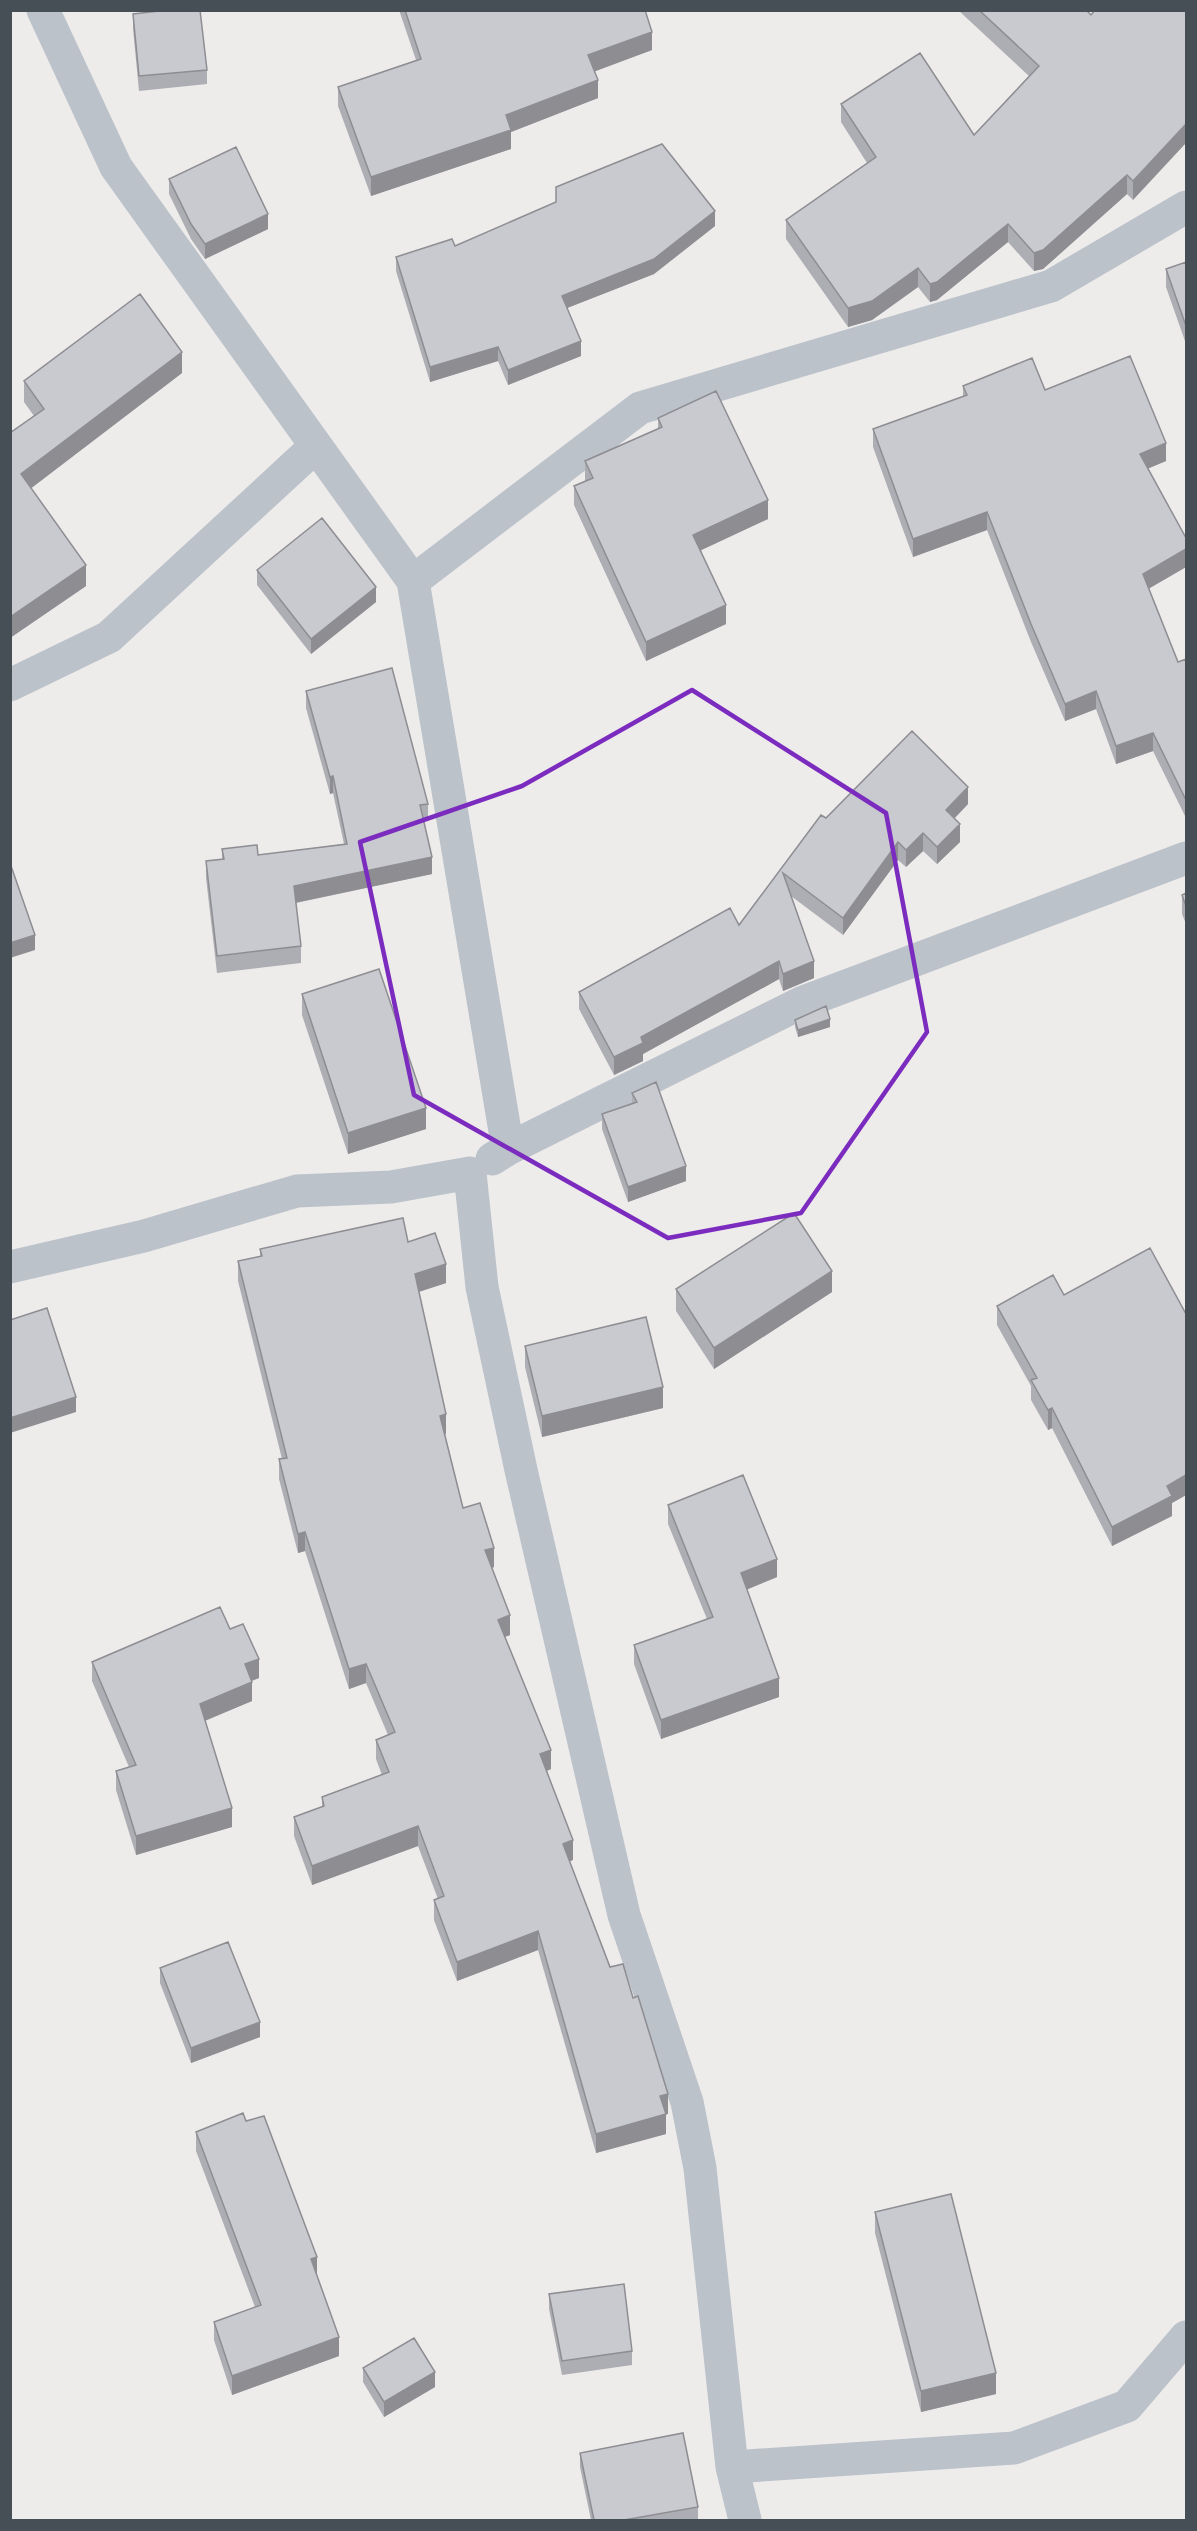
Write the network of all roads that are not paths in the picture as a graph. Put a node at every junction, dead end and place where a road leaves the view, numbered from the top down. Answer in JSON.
{"nodes":[{"id":1,"x":43,"y":10,"type":"edge"},
{"id":2,"x":1186,"y":207,"type":"edge"},
{"id":3,"x":316,"y":446,"type":"junction"},
{"id":4,"x":413,"y":581,"type":"junction"},
{"id":5,"x":10,"y":685,"type":"edge"},
{"id":6,"x":1186,"y":858,"type":"edge"},
{"id":7,"x":508,"y":1149,"type":"junction"},
{"id":8,"x":470,"y":1173,"type":"junction"},
{"id":9,"x":10,"y":1267,"type":"edge"},
{"id":10,"x":1186,"y":2337,"type":"edge"},
{"id":11,"x":732,"y":2467,"type":"junction"},
{"id":12,"x":745,"y":2520,"type":"edge"}],
"edges":[{"from":1,"to":3,"type":"street"},
{"from":2,"to":4,"type":"street"},
{"from":3,"to":4,"type":"street"},
{"from":3,"to":5,"type":"street"},
{"from":4,"to":7,"type":"street"},
{"from":6,"to":7,"type":"street"},
{"from":7,"to":8,"type":"street"},
{"from":8,"to":9,"type":"street"},
{"from":8,"to":11,"type":"street"},
{"from":10,"to":11,"type":"street"},
{"from":11,"to":12,"type":"street"}]}
